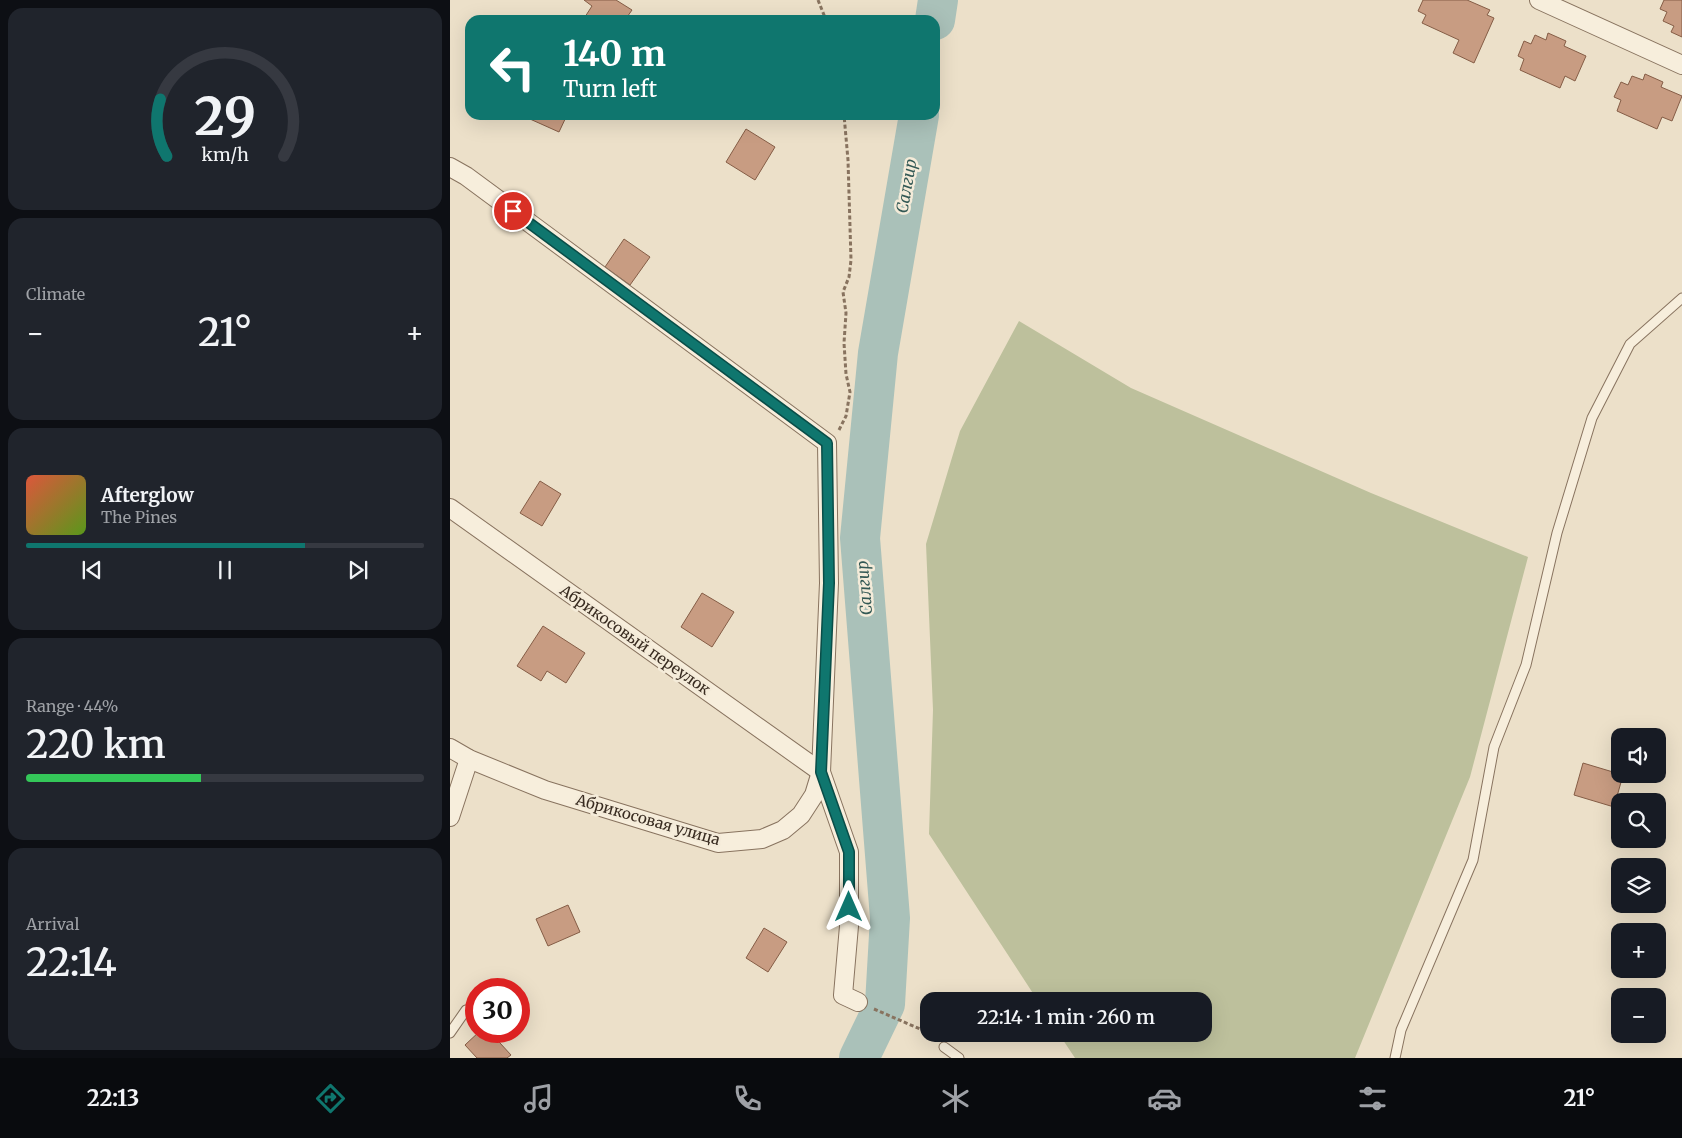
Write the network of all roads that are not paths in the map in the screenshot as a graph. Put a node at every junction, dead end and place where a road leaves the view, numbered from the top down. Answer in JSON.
{"nodes":[{"id":1,"x":1539,"y":0,"type":"edge"},
{"id":2,"x":1682,"y":65,"type":"edge"},
{"id":3,"x":450,"y":167,"type":"edge"},
{"id":4,"x":1682,"y":298,"type":"edge"},
{"id":5,"x":450,"y":508,"type":"edge"},
{"id":6,"x":450,"y":748,"type":"edge"},
{"id":7,"x":469,"y":759,"type":"junction"},
{"id":8,"x":821,"y":772,"type":"junction"},
{"id":9,"x":450,"y":817,"type":"edge"},
{"id":10,"x":858,"y":1002,"type":"road end"},
{"id":11,"x":465,"y":1011,"type":"edge"},
{"id":12,"x":450,"y":1033,"type":"edge"},
{"id":13,"x":944,"y":1047,"type":"dead end"},
{"id":14,"x":959,"y":1058,"type":"edge"},
{"id":15,"x":1395,"y":1058,"type":"edge"}],
"edges":[{"from":1,"to":2,"type":"street"},
{"from":3,"to":8,"type":"street"},
{"from":4,"to":15,"type":"lane"},
{"from":5,"to":8,"type":"street","name":"Абрикосовый переулок"},
{"from":6,"to":7,"type":"street","name":"Абрикосовая улица"},
{"from":7,"to":8,"type":"street","name":"Абрикосовая улица"},
{"from":7,"to":9,"type":"street"},
{"from":8,"to":10,"type":"street"},
{"from":11,"to":12,"type":"lane"},
{"from":13,"to":14,"type":"lane"}]}
